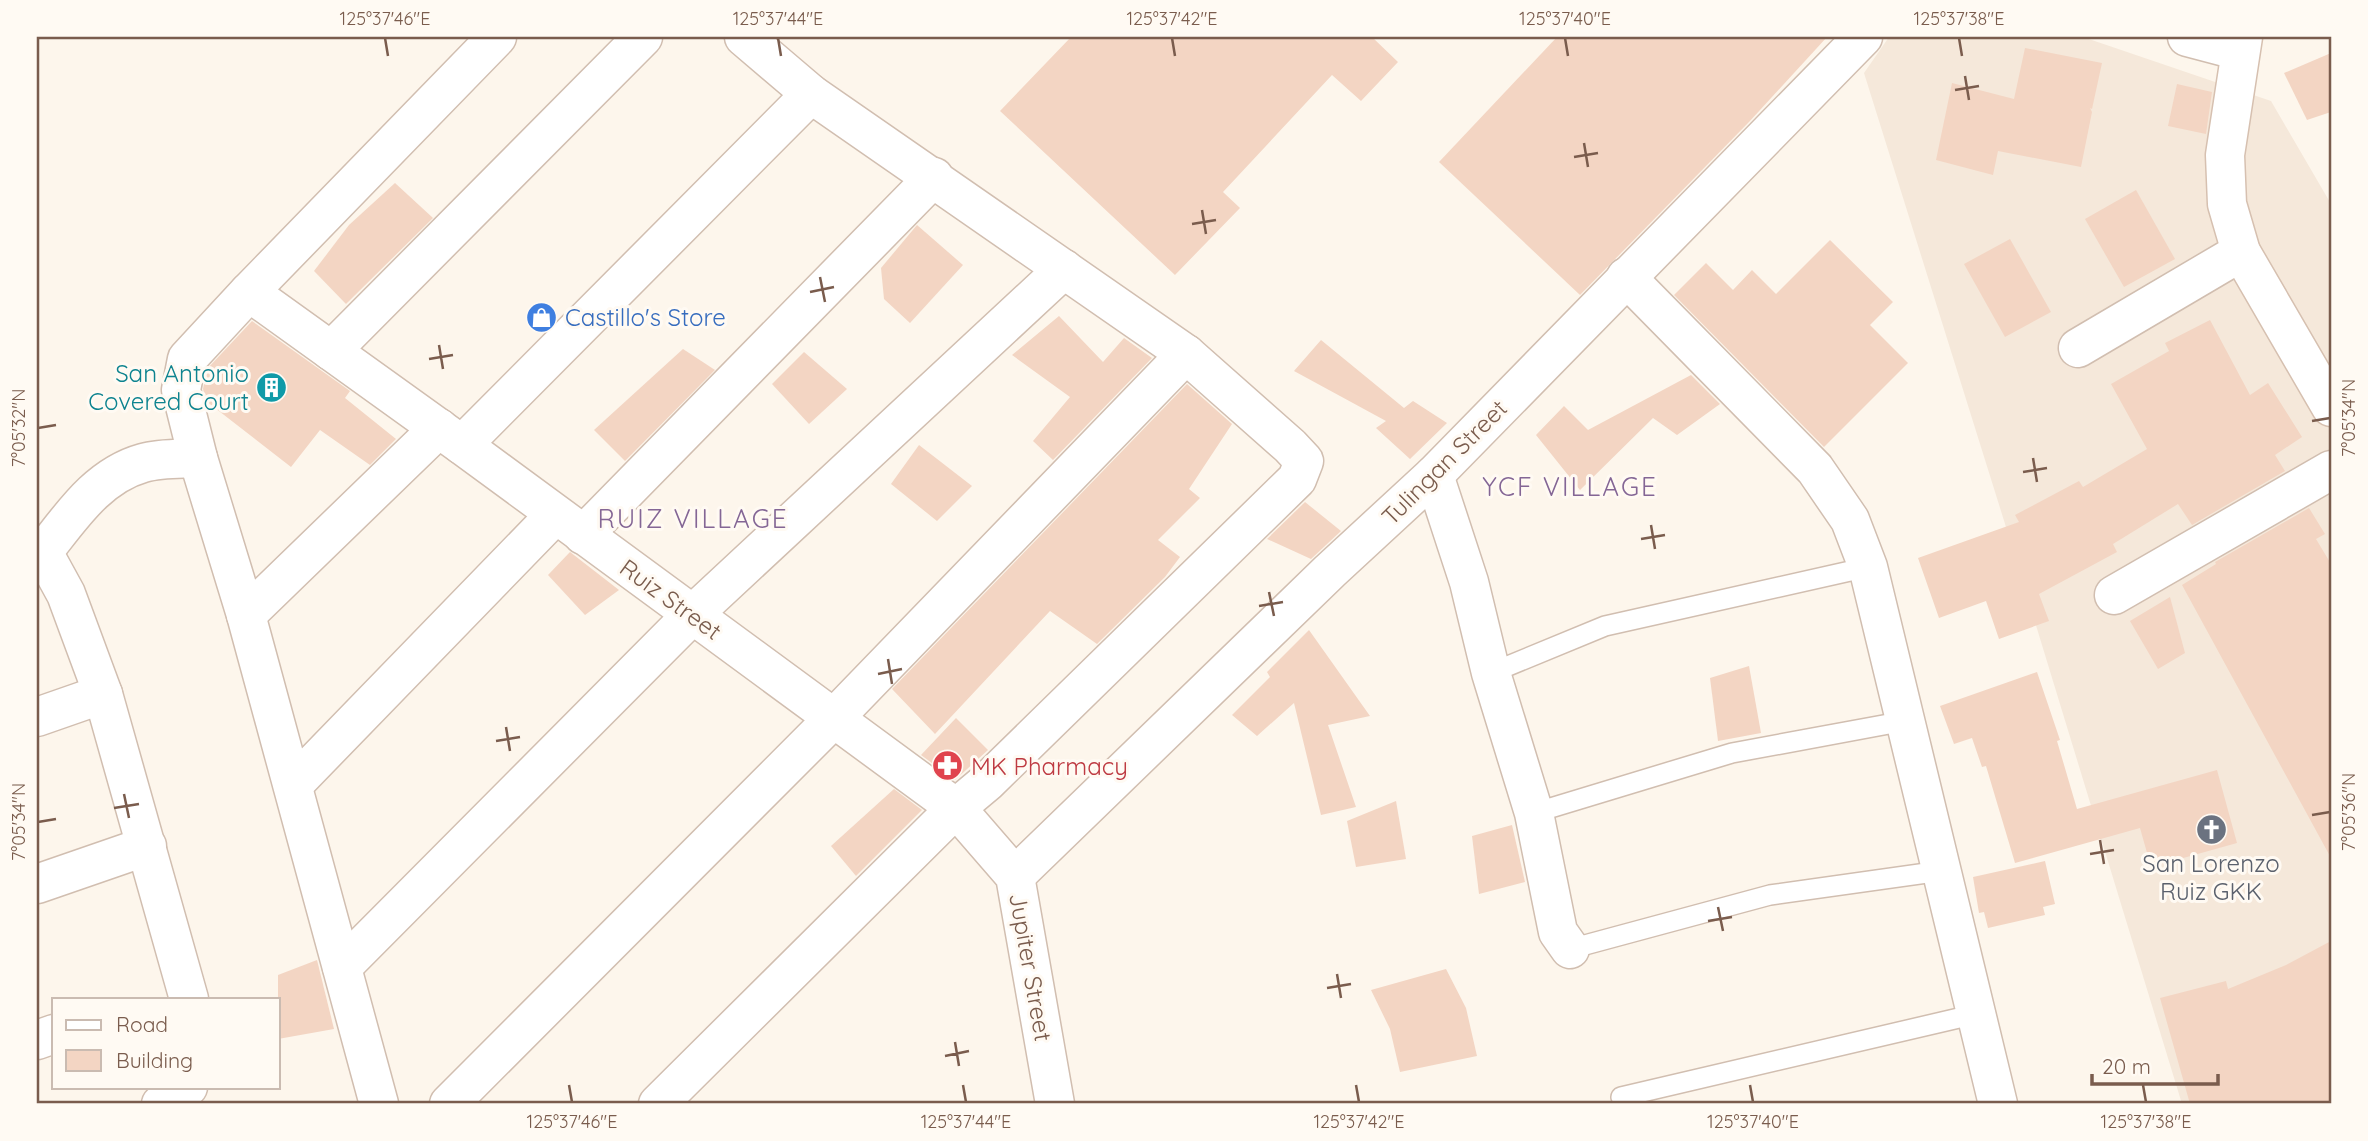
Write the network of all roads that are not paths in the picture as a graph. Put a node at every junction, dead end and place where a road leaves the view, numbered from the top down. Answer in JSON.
{"nodes":[{"id":1,"x":497,"y":37,"type":"edge"},
{"id":2,"x":643,"y":37,"type":"edge"},
{"id":3,"x":744,"y":37,"type":"edge"},
{"id":4,"x":1863,"y":37,"type":"edge"},
{"id":5,"x":2187,"y":37,"type":"edge"},
{"id":6,"x":2242,"y":44,"type":"edge"},
{"id":7,"x":811,"y":94,"type":"junction"},
{"id":8,"x":933,"y":177,"type":"junction"},
{"id":9,"x":2242,"y":252,"type":"junction"},
{"id":10,"x":1065,"y":269,"type":"junction"},
{"id":11,"x":1626,"y":278,"type":"junction"},
{"id":12,"x":249,"y":292,"type":"junction"},
{"id":13,"x":2078,"y":348,"type":"dead end"},
{"id":14,"x":331,"y":351,"type":"junction"},
{"id":15,"x":1186,"y":354,"type":"junction"},
{"id":16,"x":2331,"y":407,"type":"edge"},
{"id":17,"x":451,"y":436,"type":"junction"},
{"id":18,"x":198,"y":458,"type":"junction"},
{"id":19,"x":2331,"y":470,"type":"edge"},
{"id":20,"x":1434,"y":475,"type":"junction"},
{"id":21,"x":569,"y":525,"type":"junction"},
{"id":22,"x":40,"y":549,"type":"edge"},
{"id":23,"x":1868,"y":567,"type":"junction"},
{"id":24,"x":2114,"y":595,"type":"dead end"},
{"id":25,"x":246,"y":615,"type":"junction"},
{"id":26,"x":692,"y":615,"type":"junction"},
{"id":27,"x":1491,"y":673,"type":"junction"},
{"id":28,"x":103,"y":694,"type":"junction"},
{"id":29,"x":37,"y":717,"type":"edge"},
{"id":30,"x":834,"y":719,"type":"junction"},
{"id":31,"x":1905,"y":721,"type":"junction"},
{"id":32,"x":293,"y":785,"type":"junction"},
{"id":33,"x":956,"y":808,"type":"junction"},
{"id":34,"x":1534,"y":813,"type":"junction"},
{"id":35,"x":147,"y":846,"type":"junction"},
{"id":36,"x":1941,"y":871,"type":"junction"},
{"id":37,"x":1015,"y":876,"type":"junction"},
{"id":38,"x":37,"y":884,"type":"edge"},
{"id":39,"x":1570,"y":949,"type":"joint"},
{"id":40,"x":342,"y":967,"type":"junction"},
{"id":41,"x":180,"y":997,"type":"edge"},
{"id":42,"x":1976,"y":1014,"type":"junction"},
{"id":43,"x":186,"y":1088,"type":"edge"},
{"id":44,"x":1621,"y":1097,"type":"dead end"},
{"id":45,"x":161,"y":1104,"type":"edge"},
{"id":46,"x":379,"y":1104,"type":"edge"},
{"id":47,"x":449,"y":1104,"type":"edge"},
{"id":48,"x":658,"y":1104,"type":"edge"},
{"id":49,"x":1055,"y":1104,"type":"edge"},
{"id":50,"x":1998,"y":1104,"type":"edge"}],
"edges":[{"from":1,"to":12,"type":"street"},
{"from":2,"to":14,"type":"street"},
{"from":3,"to":7,"type":"street"},
{"from":4,"to":11,"type":"street","name":"Tulingan Street"},
{"from":5,"to":6,"type":"street"},
{"from":6,"to":9,"type":"street"},
{"from":7,"to":8,"type":"street"},
{"from":7,"to":17,"type":"street"},
{"from":8,"to":10,"type":"street"},
{"from":8,"to":21,"type":"street"},
{"from":9,"to":13,"type":"street"},
{"from":9,"to":16,"type":"street"},
{"from":10,"to":15,"type":"street"},
{"from":10,"to":26,"type":"street"},
{"from":11,"to":20,"type":"street","name":"Tulingan Street"},
{"from":11,"to":23,"type":"street"},
{"from":12,"to":14,"type":"street","name":"Ruiz Street"},
{"from":12,"to":18,"type":"street"},
{"from":14,"to":17,"type":"street","name":"Ruiz Street"},
{"from":15,"to":30,"type":"street"},
{"from":15,"to":33,"type":"street"},
{"from":17,"to":21,"type":"street","name":"Ruiz Street"},
{"from":17,"to":25,"type":"street"},
{"from":18,"to":22,"type":"street"},
{"from":18,"to":25,"type":"street"},
{"from":19,"to":24,"type":"street"},
{"from":20,"to":27,"type":"street"},
{"from":20,"to":37,"type":"street","name":"Tulingan Street"},
{"from":21,"to":26,"type":"street","name":"Ruiz Street"},
{"from":21,"to":32,"type":"street"},
{"from":22,"to":28,"type":"street"},
{"from":23,"to":27,"type":"lane"},
{"from":23,"to":31,"type":"street"},
{"from":25,"to":32,"type":"street"},
{"from":26,"to":30,"type":"street","name":"Ruiz Street"},
{"from":26,"to":40,"type":"street"},
{"from":27,"to":34,"type":"street"},
{"from":28,"to":29,"type":"street"},
{"from":28,"to":35,"type":"street"},
{"from":30,"to":33,"type":"street","name":"Ruiz Street"},
{"from":30,"to":47,"type":"street"},
{"from":31,"to":34,"type":"lane"},
{"from":31,"to":36,"type":"street"},
{"from":32,"to":40,"type":"street"},
{"from":33,"to":37,"type":"street","name":"Jupiter Street"},
{"from":33,"to":48,"type":"street"},
{"from":34,"to":39,"type":"street"},
{"from":35,"to":38,"type":"street"},
{"from":35,"to":41,"type":"street"},
{"from":36,"to":39,"type":"lane"},
{"from":36,"to":42,"type":"street"},
{"from":37,"to":49,"type":"street","name":"Jupiter Street"},
{"from":40,"to":46,"type":"street"},
{"from":42,"to":44,"type":"lane"},
{"from":42,"to":50,"type":"street"},
{"from":43,"to":45,"type":"street"}]}
